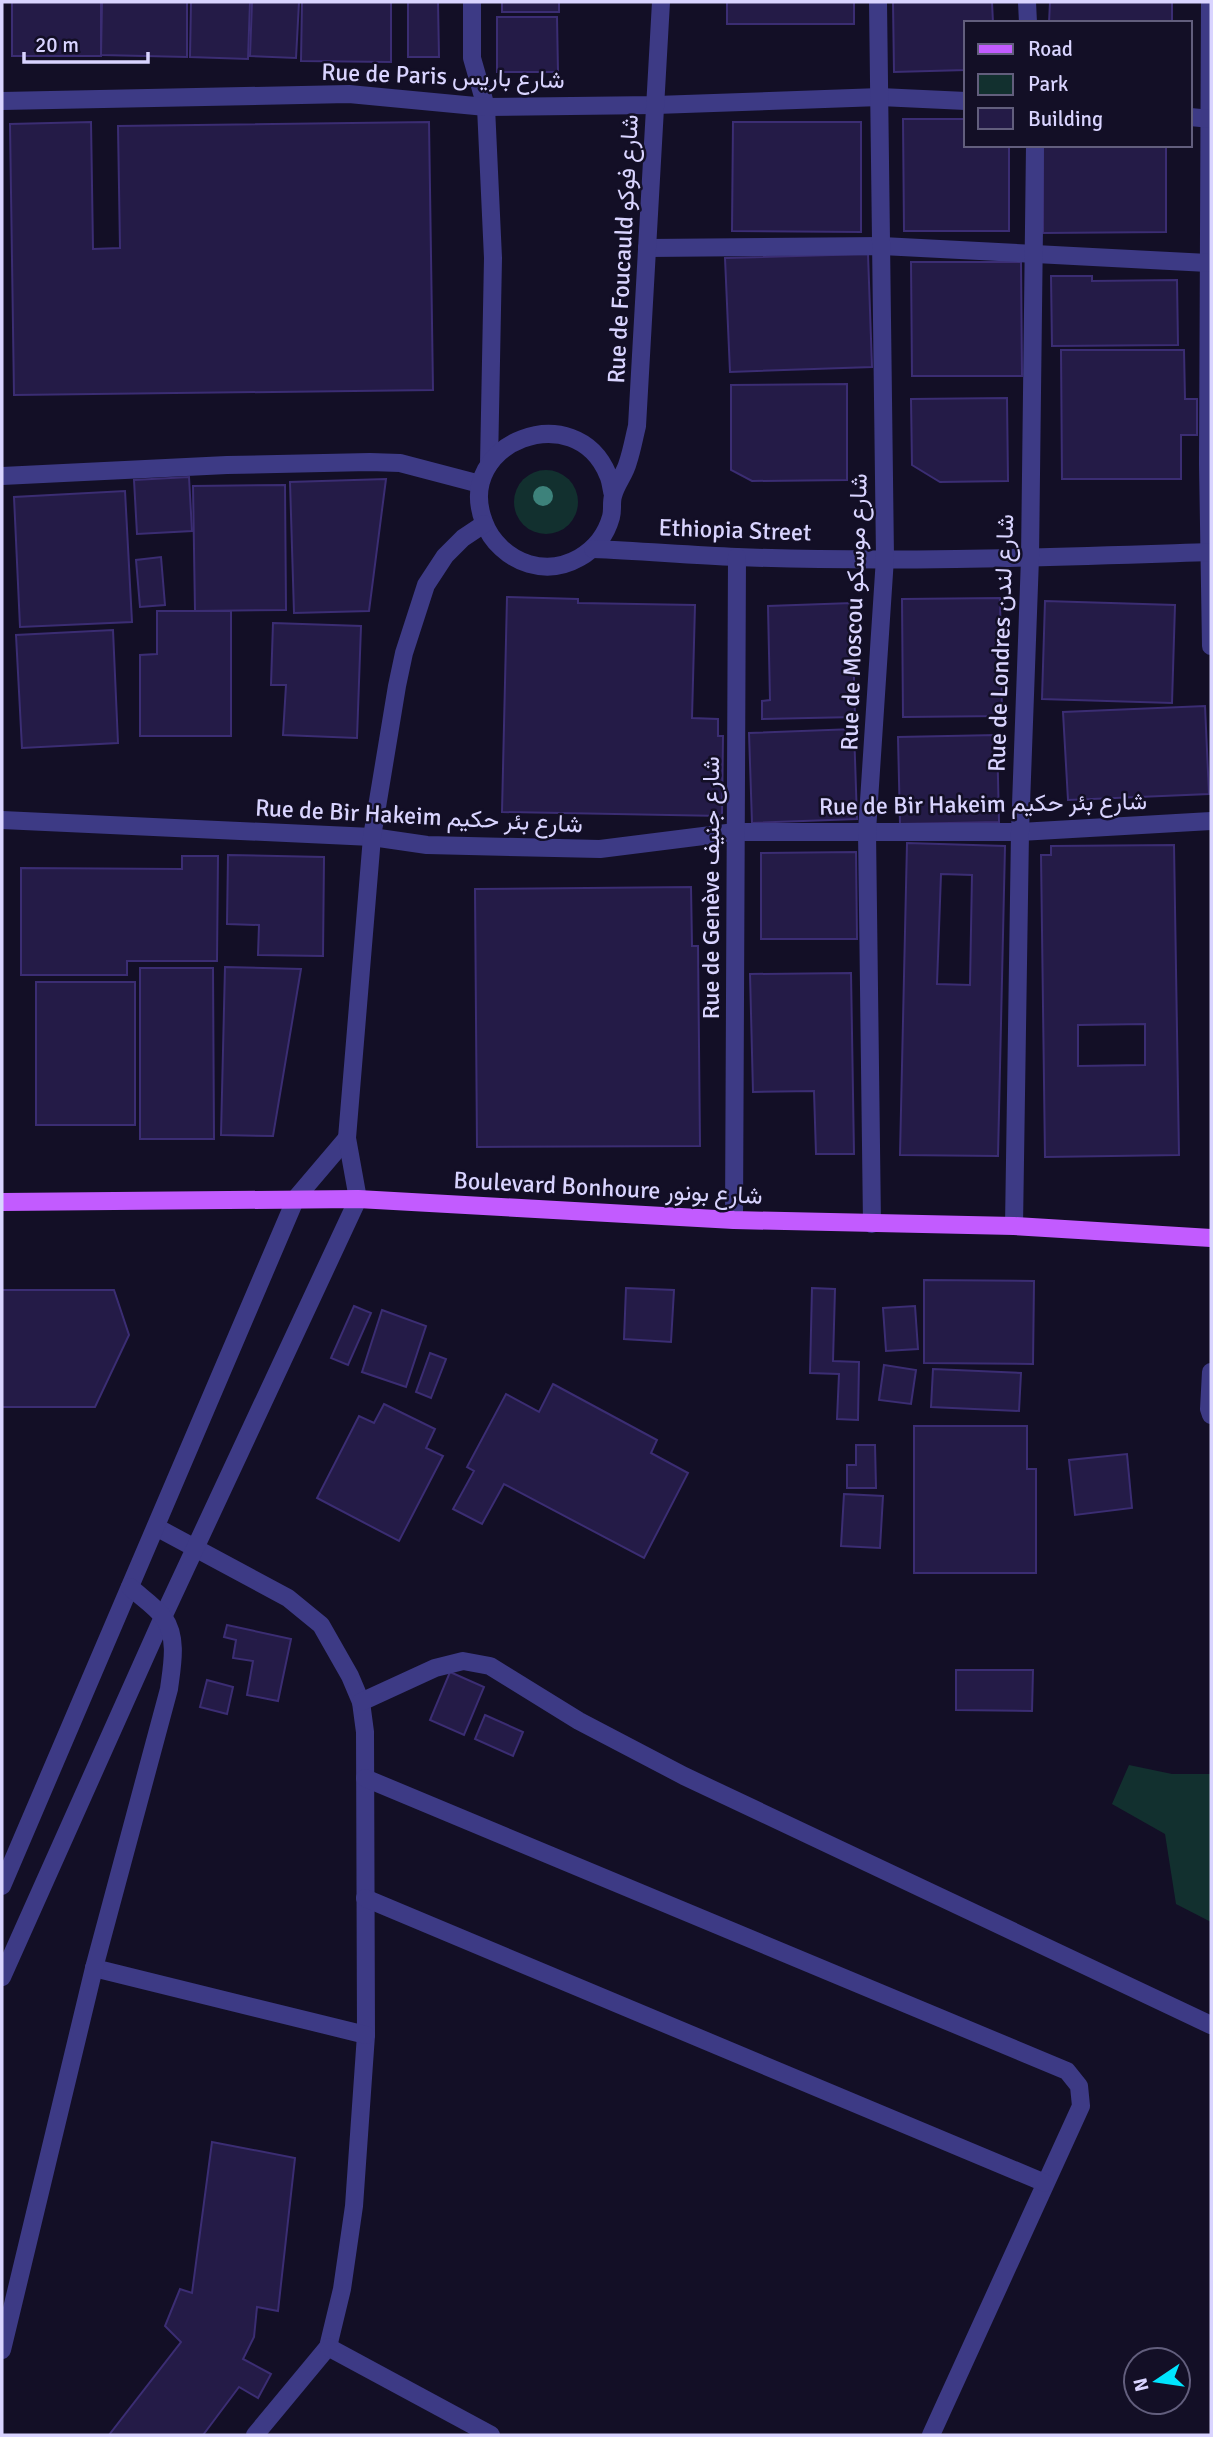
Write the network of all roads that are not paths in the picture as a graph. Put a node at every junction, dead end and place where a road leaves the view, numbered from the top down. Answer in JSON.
{"nodes":[{"id":1,"x":472,"y":2,"type":"edge"},
{"id":2,"x":661,"y":2,"type":"edge"},
{"id":3,"x":878,"y":2,"type":"edge"},
{"id":4,"x":1027,"y":2,"type":"edge"},
{"id":5,"x":1210,"y":2,"type":"edge"},
{"id":6,"x":1028,"y":21,"type":"edge"},
{"id":7,"x":880,"y":97,"type":"junction"},
{"id":8,"x":2,"y":101,"type":"edge"},
{"id":9,"x":964,"y":101,"type":"edge"},
{"id":10,"x":656,"y":105,"type":"junction"},
{"id":11,"x":486,"y":107,"type":"junction"},
{"id":12,"x":1192,"y":117,"type":"edge"},
{"id":13,"x":1211,"y":119,"type":"edge"},
{"id":14,"x":1035,"y":147,"type":"edge"},
{"id":15,"x":881,"y":246,"type":"junction"},
{"id":16,"x":648,"y":248,"type":"junction"},
{"id":17,"x":1033,"y":255,"type":"junction"},
{"id":18,"x":1209,"y":263,"type":"junction"},
{"id":19,"x":489,"y":464,"type":"junction"},
{"id":20,"x":2,"y":476,"type":"edge"},
{"id":21,"x":480,"y":484,"type":"junction"},
{"id":22,"x":613,"y":495,"type":"junction"},
{"id":23,"x":484,"y":524,"type":"junction"},
{"id":24,"x":593,"y":549,"type":"junction"},
{"id":25,"x":1211,"y":552,"type":"edge"},
{"id":26,"x":737,"y":557,"type":"junction"},
{"id":27,"x":885,"y":558,"type":"junction"},
{"id":28,"x":1030,"y":558,"type":"junction"},
{"id":29,"x":1211,"y":646,"type":"edge"},
{"id":30,"x":2,"y":820,"type":"edge"},
{"id":31,"x":1211,"y":821,"type":"edge"},
{"id":32,"x":867,"y":831,"type":"junction"},
{"id":33,"x":735,"y":832,"type":"junction"},
{"id":34,"x":1020,"y":832,"type":"junction"},
{"id":35,"x":372,"y":837,"type":"junction"},
{"id":36,"x":347,"y":1138,"type":"junction"},
{"id":37,"x":296,"y":1198,"type":"junction"},
{"id":38,"x":358,"y":1199,"type":"junction"},
{"id":39,"x":2,"y":1202,"type":"edge"},
{"id":40,"x":734,"y":1220,"type":"junction"},
{"id":41,"x":872,"y":1224,"type":"junction"},
{"id":42,"x":1014,"y":1226,"type":"junction"},
{"id":43,"x":1211,"y":1238,"type":"edge"},
{"id":44,"x":1211,"y":1372,"type":"edge"},
{"id":45,"x":1211,"y":1415,"type":"edge"},
{"id":46,"x":156,"y":1527,"type":"junction"},
{"id":47,"x":196,"y":1549,"type":"junction"},
{"id":48,"x":130,"y":1587,"type":"junction"},
{"id":49,"x":163,"y":1617,"type":"junction"},
{"id":50,"x":360,"y":1702,"type":"junction"},
{"id":51,"x":365,"y":1778,"type":"junction"},
{"id":52,"x":2,"y":1886,"type":"edge"},
{"id":53,"x":365,"y":1898,"type":"junction"},
{"id":54,"x":94,"y":1968,"type":"junction"},
{"id":55,"x":2,"y":1977,"type":"edge"},
{"id":56,"x":1211,"y":2025,"type":"edge"},
{"id":57,"x":366,"y":2035,"type":"junction"},
{"id":58,"x":1045,"y":2183,"type":"junction"},
{"id":59,"x":328,"y":2347,"type":"junction"},
{"id":60,"x":2,"y":2350,"type":"edge"},
{"id":61,"x":255,"y":2435,"type":"edge"},
{"id":62,"x":491,"y":2435,"type":"edge"},
{"id":63,"x":931,"y":2435,"type":"edge"}],
"edges":[{"from":1,"to":11,"type":"street"},
{"from":2,"to":10,"type":"street","name":"Rue de Foucauld شارع فوكو"},
{"from":3,"to":7,"type":"street","name":"Rue de Moscou شارع موسكو"},
{"from":4,"to":6,"type":"street"},
{"from":5,"to":13,"type":"street"},
{"from":7,"to":9,"type":"street","name":"Rue de Paris شارع باريس"},
{"from":7,"to":10,"type":"street","name":"Rue de Paris شارع باريس"},
{"from":7,"to":15,"type":"street","name":"Rue de Moscou شارع موسكو"},
{"from":8,"to":11,"type":"street","name":"Rue de Paris شارع باريس"},
{"from":10,"to":11,"type":"street","name":"Rue de Paris شارع باريس"},
{"from":10,"to":16,"type":"street","name":"Rue de Foucauld شارع فوكو"},
{"from":11,"to":19,"type":"street"},
{"from":12,"to":13,"type":"street"},
{"from":13,"to":18,"type":"street"},
{"from":14,"to":17,"type":"street","name":"Rue de Londres شارع لندن"},
{"from":15,"to":16,"type":"street"},
{"from":15,"to":17,"type":"street"},
{"from":15,"to":27,"type":"street","name":"Rue de Moscou شارع موسكو"},
{"from":16,"to":22,"type":"street","name":"Rue de Foucauld شارع فوكو"},
{"from":17,"to":18,"type":"street"},
{"from":17,"to":28,"type":"street","name":"Rue de Londres شارع لندن"},
{"from":18,"to":25,"type":"street"},
{"from":19,"to":21,"type":"street"},
{"from":19,"to":22,"type":"street"},
{"from":20,"to":21,"type":"street"},
{"from":21,"to":23,"type":"street"},
{"from":22,"to":24,"type":"street"},
{"from":23,"to":24,"type":"street"},
{"from":23,"to":35,"type":"street"},
{"from":24,"to":26,"type":"street","name":"Ethiopia Street"},
{"from":25,"to":28,"type":"street","name":"Ethiopia Street"},
{"from":25,"to":29,"type":"street"},
{"from":26,"to":27,"type":"street","name":"Ethiopia Street"},
{"from":26,"to":33,"type":"street","name":"Rue de Genève شارع جنيف"},
{"from":27,"to":28,"type":"street","name":"Ethiopia Street"},
{"from":27,"to":32,"type":"street","name":"Rue de Moscou شارع موسكو"},
{"from":28,"to":34,"type":"street","name":"Rue de Londres شارع لندن"},
{"from":30,"to":35,"type":"street","name":"Rue de Bir Hakeim شارع بئر حكيم"},
{"from":31,"to":34,"type":"street","name":"Rue de Bir Hakeim شارع بئر حكيم"},
{"from":32,"to":33,"type":"street","name":"Rue de Bir Hakeim شارع بئر حكيم"},
{"from":32,"to":34,"type":"street","name":"Rue de Bir Hakeim شارع بئر حكيم"},
{"from":32,"to":41,"type":"street","name":"Rue de Moscou شارع موسكو"},
{"from":33,"to":35,"type":"street","name":"Rue de Bir Hakeim شارع بئر حكيم"},
{"from":33,"to":40,"type":"street","name":"Rue de Genève شارع جنيف"},
{"from":34,"to":42,"type":"street","name":"Rue de Londres شارع لندن"},
{"from":35,"to":36,"type":"street"},
{"from":36,"to":37,"type":"street"},
{"from":36,"to":38,"type":"street"},
{"from":37,"to":38,"type":"main road","name":"Boulevard Bonhoure شارع بونور"},
{"from":37,"to":39,"type":"main road","name":"Boulevard Bonhoure شارع بونور"},
{"from":37,"to":46,"type":"street"},
{"from":38,"to":40,"type":"main road","name":"Boulevard Bonhoure شارع بونور"},
{"from":38,"to":47,"type":"street"},
{"from":40,"to":41,"type":"main road","name":"Boulevard Bonhoure شارع بونور"},
{"from":41,"to":42,"type":"main road","name":"Boulevard Bonhoure شارع بونور"},
{"from":42,"to":43,"type":"main road","name":"Boulevard Bonhoure شارع بونور"},
{"from":44,"to":45,"type":"street"},
{"from":46,"to":47,"type":"street"},
{"from":46,"to":48,"type":"street"},
{"from":47,"to":49,"type":"street"},
{"from":47,"to":50,"type":"street"},
{"from":48,"to":49,"type":"street"},
{"from":48,"to":52,"type":"street"},
{"from":49,"to":54,"type":"street"},
{"from":49,"to":55,"type":"street"},
{"from":50,"to":51,"type":"street"},
{"from":50,"to":56,"type":"street"},
{"from":51,"to":53,"type":"street"},
{"from":51,"to":58,"type":"street"},
{"from":53,"to":57,"type":"street"},
{"from":53,"to":58,"type":"street"},
{"from":54,"to":57,"type":"street"},
{"from":54,"to":60,"type":"street"},
{"from":57,"to":59,"type":"street"},
{"from":58,"to":63,"type":"street"},
{"from":59,"to":61,"type":"street"},
{"from":59,"to":62,"type":"street"}]}
